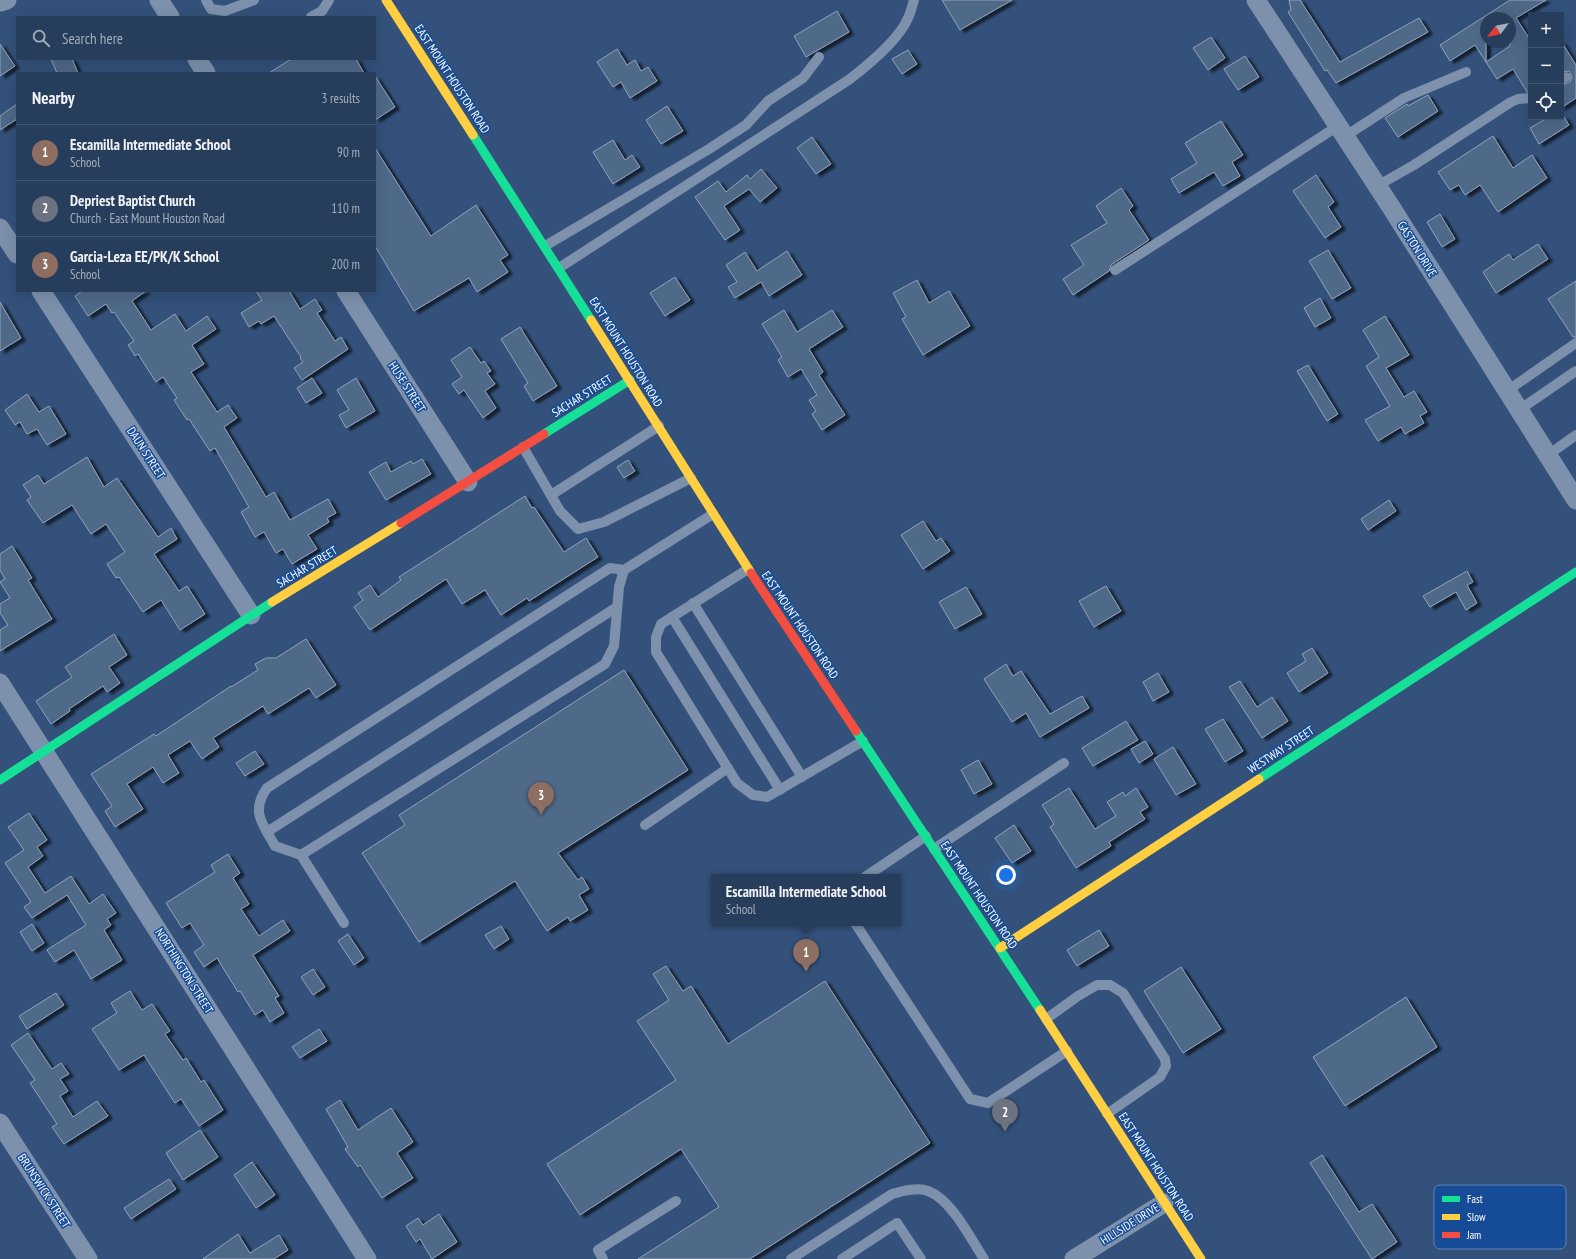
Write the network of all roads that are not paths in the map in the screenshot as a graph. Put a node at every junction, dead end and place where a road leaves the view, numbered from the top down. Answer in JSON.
{"nodes":[{"id":1,"x":7,"y":0,"type":"edge"},
{"id":2,"x":159,"y":0,"type":"edge"},
{"id":3,"x":254,"y":0,"type":"edge"},
{"id":4,"x":329,"y":0,"type":"edge"},
{"id":5,"x":386,"y":0,"type":"edge"},
{"id":6,"x":914,"y":0,"type":"edge"},
{"id":7,"x":1256,"y":0,"type":"edge"},
{"id":8,"x":0,"y":2,"type":"edge"},
{"id":9,"x":209,"y":9,"type":"edge"},
{"id":10,"x":169,"y":16,"type":"edge"},
{"id":11,"x":314,"y":16,"type":"edge"},
{"id":12,"x":819,"y":57,"type":"dead end"},
{"id":13,"x":198,"y":60,"type":"edge"},
{"id":14,"x":205,"y":72,"type":"edge"},
{"id":15,"x":1466,"y":72,"type":"dead end"},
{"id":16,"x":1528,"y":98,"type":"edge"},
{"id":17,"x":1341,"y":131,"type":"junction"},
{"id":18,"x":1377,"y":186,"type":"junction"},
{"id":19,"x":0,"y":228,"type":"edge"},
{"id":20,"x":545,"y":246,"type":"junction"},
{"id":21,"x":16,"y":252,"type":"edge"},
{"id":22,"x":559,"y":268,"type":"junction"},
{"id":23,"x":1115,"y":270,"type":"dead end"},
{"id":24,"x":42,"y":292,"type":"edge"},
{"id":25,"x":347,"y":292,"type":"edge"},
{"id":26,"x":1576,"y":343,"type":"edge"},
{"id":27,"x":1576,"y":371,"type":"edge"},
{"id":28,"x":630,"y":380,"type":"junction"},
{"id":29,"x":1507,"y":391,"type":"junction"},
{"id":30,"x":1519,"y":410,"type":"junction"},
{"id":31,"x":659,"y":426,"type":"junction"},
{"id":32,"x":1576,"y":435,"type":"edge"},
{"id":33,"x":523,"y":447,"type":"junction"},
{"id":34,"x":1548,"y":455,"type":"junction"},
{"id":35,"x":691,"y":478,"type":"junction"},
{"id":36,"x":468,"y":482,"type":"junction"},
{"id":37,"x":551,"y":495,"type":"junction"},
{"id":38,"x":1576,"y":500,"type":"edge"},
{"id":39,"x":713,"y":514,"type":"junction"},
{"id":40,"x":748,"y":569,"type":"junction"},
{"id":41,"x":624,"y":570,"type":"junction"},
{"id":42,"x":1576,"y":572,"type":"edge"},
{"id":43,"x":693,"y":603,"type":"junction"},
{"id":44,"x":617,"y":607,"type":"junction"},
{"id":45,"x":251,"y":615,"type":"junction"},
{"id":46,"x":672,"y":617,"type":"junction"},
{"id":47,"x":0,"y":683,"type":"edge"},
{"id":48,"x":863,"y":741,"type":"junction"},
{"id":49,"x":44,"y":751,"type":"junction"},
{"id":50,"x":1064,"y":763,"type":"dead end"},
{"id":51,"x":728,"y":768,"type":"junction"},
{"id":52,"x":802,"y":777,"type":"junction"},
{"id":53,"x":0,"y":780,"type":"edge"},
{"id":54,"x":780,"y":790,"type":"junction"},
{"id":55,"x":645,"y":825,"type":"dead end"},
{"id":56,"x":267,"y":832,"type":"junction"},
{"id":57,"x":926,"y":836,"type":"junction"},
{"id":58,"x":934,"y":849,"type":"junction"},
{"id":59,"x":301,"y":856,"type":"junction"},
{"id":60,"x":869,"y":874,"type":"edge"},
{"id":61,"x":344,"y":922,"type":"dead end"},
{"id":62,"x":856,"y":926,"type":"edge"},
{"id":63,"x":1000,"y":948,"type":"junction"},
{"id":64,"x":1046,"y":1019,"type":"junction"},
{"id":65,"x":1067,"y":1051,"type":"junction"},
{"id":66,"x":1107,"y":1114,"type":"junction"},
{"id":67,"x":0,"y":1123,"type":"edge"},
{"id":68,"x":676,"y":1200,"type":"dead end"},
{"id":69,"x":1164,"y":1203,"type":"junction"},
{"id":70,"x":88,"y":1259,"type":"edge"},
{"id":71,"x":367,"y":1259,"type":"edge"},
{"id":72,"x":603,"y":1259,"type":"edge"},
{"id":73,"x":791,"y":1259,"type":"edge"},
{"id":74,"x":842,"y":1259,"type":"edge"},
{"id":75,"x":921,"y":1259,"type":"edge"},
{"id":76,"x":984,"y":1259,"type":"edge"},
{"id":77,"x":1074,"y":1259,"type":"edge"},
{"id":78,"x":1201,"y":1259,"type":"edge"}],
"edges":[{"from":1,"to":8,"type":"street"},
{"from":2,"to":10,"type":"street"},
{"from":3,"to":9,"type":"lane"},
{"from":4,"to":11,"type":"lane"},
{"from":5,"to":20,"type":"main road","name":"EAST MOUNT HOUSTON ROAD"},
{"from":6,"to":22,"type":"lane"},
{"from":7,"to":17,"type":"street","name":"GASTON DRIVE"},
{"from":12,"to":20,"type":"lane"},
{"from":13,"to":14,"type":"street"},
{"from":15,"to":17,"type":"lane"},
{"from":16,"to":18,"type":"lane"},
{"from":17,"to":18,"type":"street","name":"GASTON DRIVE"},
{"from":17,"to":23,"type":"lane"},
{"from":18,"to":29,"type":"street","name":"GASTON DRIVE"},
{"from":19,"to":21,"type":"street"},
{"from":20,"to":22,"type":"main road","name":"EAST MOUNT HOUSTON ROAD"},
{"from":22,"to":28,"type":"main road","name":"EAST MOUNT HOUSTON ROAD"},
{"from":24,"to":45,"type":"street","name":"DAUN STREET"},
{"from":25,"to":36,"type":"street","name":"HUSE STREET"},
{"from":26,"to":29,"type":"lane"},
{"from":27,"to":30,"type":"lane"},
{"from":28,"to":31,"type":"main road","name":"EAST MOUNT HOUSTON ROAD"},
{"from":28,"to":33,"type":"main road","name":"SACHAR STREET"},
{"from":29,"to":30,"type":"street","name":"GASTON DRIVE"},
{"from":30,"to":34,"type":"street","name":"GASTON DRIVE"},
{"from":31,"to":35,"type":"main road","name":"EAST MOUNT HOUSTON ROAD"},
{"from":31,"to":37,"type":"lane"},
{"from":32,"to":34,"type":"lane"},
{"from":33,"to":36,"type":"main road","name":"SACHAR STREET"},
{"from":33,"to":37,"type":"lane"},
{"from":34,"to":38,"type":"street","name":"GASTON DRIVE"},
{"from":35,"to":37,"type":"lane"},
{"from":35,"to":39,"type":"main road","name":"EAST MOUNT HOUSTON ROAD"},
{"from":36,"to":45,"type":"main road","name":"SACHAR STREET"},
{"from":39,"to":40,"type":"main road","name":"EAST MOUNT HOUSTON ROAD"},
{"from":39,"to":41,"type":"lane"},
{"from":40,"to":43,"type":"lane"},
{"from":40,"to":48,"type":"main road","name":"EAST MOUNT HOUSTON ROAD"},
{"from":41,"to":44,"type":"lane"},
{"from":41,"to":56,"type":"lane"},
{"from":42,"to":63,"type":"main road","name":"WESTWAY STREET"},
{"from":43,"to":46,"type":"lane"},
{"from":43,"to":52,"type":"lane"},
{"from":44,"to":56,"type":"lane"},
{"from":44,"to":59,"type":"lane"},
{"from":45,"to":49,"type":"main road","name":"SACHAR STREET"},
{"from":46,"to":51,"type":"lane"},
{"from":46,"to":54,"type":"lane"},
{"from":47,"to":49,"type":"street","name":"NORTHINGTON STREET"},
{"from":48,"to":52,"type":"lane"},
{"from":48,"to":57,"type":"main road","name":"EAST MOUNT HOUSTON ROAD"},
{"from":49,"to":53,"type":"main road","name":"SACHAR STREET"},
{"from":49,"to":71,"type":"street","name":"NORTHINGTON STREET"},
{"from":50,"to":58,"type":"lane"},
{"from":51,"to":54,"type":"lane"},
{"from":51,"to":55,"type":"lane"},
{"from":52,"to":54,"type":"lane"},
{"from":56,"to":59,"type":"lane"},
{"from":57,"to":58,"type":"main road","name":"EAST MOUNT HOUSTON ROAD"},
{"from":57,"to":60,"type":"lane"},
{"from":58,"to":63,"type":"main road","name":"EAST MOUNT HOUSTON ROAD"},
{"from":59,"to":61,"type":"lane"},
{"from":62,"to":65,"type":"lane"},
{"from":63,"to":64,"type":"main road","name":"EAST MOUNT HOUSTON ROAD"},
{"from":64,"to":65,"type":"main road","name":"EAST MOUNT HOUSTON ROAD"},
{"from":64,"to":66,"type":"lane"},
{"from":65,"to":66,"type":"main road","name":"EAST MOUNT HOUSTON ROAD"},
{"from":66,"to":69,"type":"main road","name":"EAST MOUNT HOUSTON ROAD"},
{"from":67,"to":70,"type":"street","name":"BRUNSWICK STREET"},
{"from":68,"to":72,"type":"lane"},
{"from":69,"to":77,"type":"street","name":"HILLSIDE DRIVE"},
{"from":69,"to":78,"type":"main road","name":"EAST MOUNT HOUSTON ROAD"},
{"from":73,"to":76,"type":"lane"},
{"from":74,"to":75,"type":"lane"}]}
